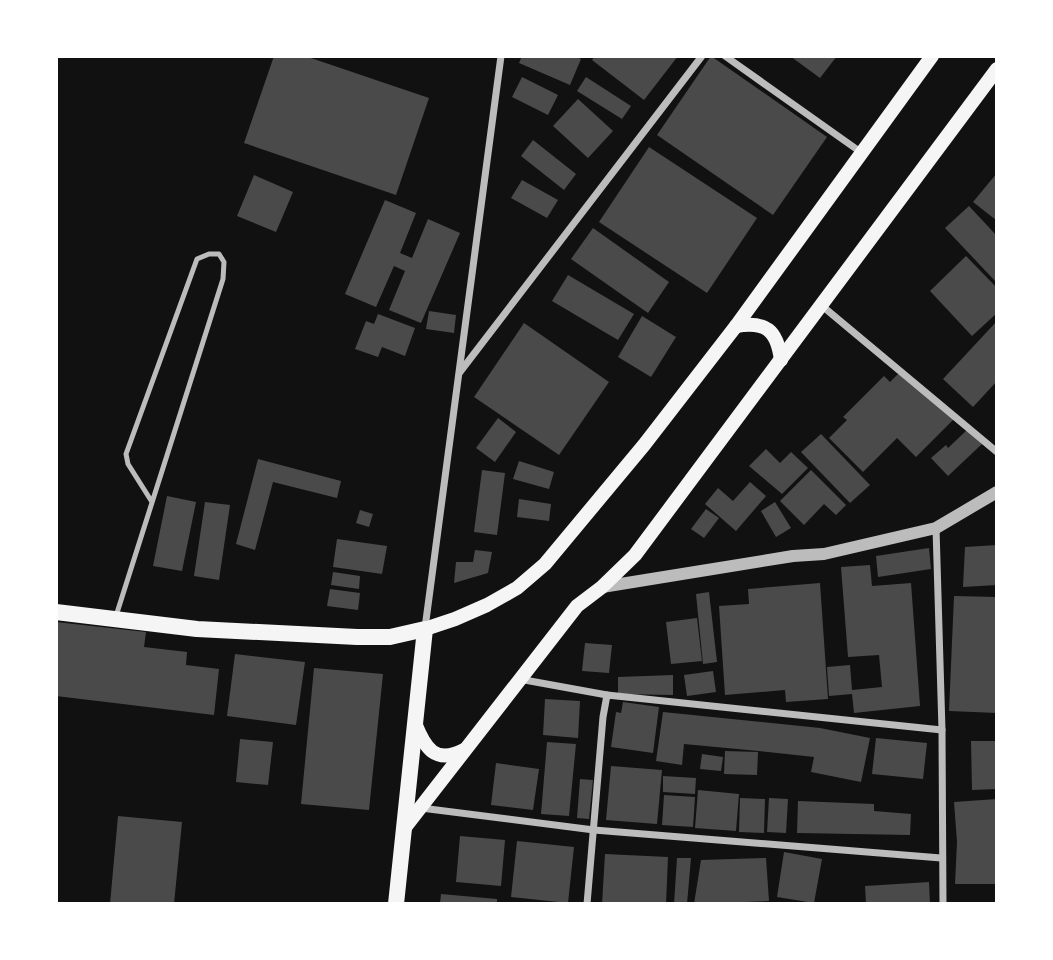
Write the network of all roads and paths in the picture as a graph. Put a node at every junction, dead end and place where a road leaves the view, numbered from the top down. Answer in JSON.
{"nodes":[{"id":1,"x":501,"y":56,"type":"edge"},
{"id":2,"x":702,"y":56,"type":"edge"},
{"id":3,"x":725,"y":56,"type":"edge"},
{"id":4,"x":932,"y":56,"type":"edge"},
{"id":5,"x":994,"y":79,"type":"edge"},
{"id":6,"x":863,"y":154,"type":"junction"},
{"id":7,"x":821,"y":305,"type":"junction"},
{"id":8,"x":736,"y":326,"type":"junction"},
{"id":9,"x":780,"y":360,"type":"junction"},
{"id":10,"x":457,"y":376,"type":"junction"},
{"id":11,"x":997,"y":452,"type":"edge"},
{"id":12,"x":997,"y":492,"type":"edge"},
{"id":13,"x":152,"y":502,"type":"junction"},
{"id":14,"x":936,"y":528,"type":"junction"},
{"id":15,"x":602,"y":587,"type":"junction"},
{"id":16,"x":56,"y":612,"type":"edge"},
{"id":17,"x":115,"y":619,"type":"junction"},
{"id":18,"x":425,"y":629,"type":"junction"},
{"id":19,"x":519,"y":679,"type":"junction"},
{"id":20,"x":607,"y":695,"type":"junction"},
{"id":21,"x":415,"y":723,"type":"junction"},
{"id":22,"x":942,"y":730,"type":"junction"},
{"id":23,"x":465,"y":749,"type":"junction"},
{"id":24,"x":420,"y":808,"type":"junction"},
{"id":25,"x":403,"y":830,"type":"junction"},
{"id":26,"x":594,"y":830,"type":"junction"},
{"id":27,"x":941,"y":858,"type":"junction"},
{"id":28,"x":396,"y":904,"type":"edge"},
{"id":29,"x":587,"y":904,"type":"edge"},
{"id":30,"x":943,"y":904,"type":"edge"}],
"edges":[{"from":1,"to":10,"type":"street"},
{"from":2,"to":10,"type":"street"},
{"from":3,"to":6,"type":"street"},
{"from":4,"to":6,"type":"main road"},
{"from":5,"to":7,"type":"main road"},
{"from":6,"to":8,"type":"main road"},
{"from":7,"to":9,"type":"main road"},
{"from":7,"to":11,"type":"street"},
{"from":8,"to":9,"type":"main road"},
{"from":8,"to":18,"type":"main road"},
{"from":9,"to":15,"type":"main road"},
{"from":10,"to":18,"type":"street"},
{"from":12,"to":14,"type":"street"},
{"from":13,"to":13,"type":"lane"},
{"from":13,"to":17,"type":"lane"},
{"from":14,"to":15,"type":"street"},
{"from":14,"to":22,"type":"street"},
{"from":15,"to":19,"type":"main road"},
{"from":16,"to":17,"type":"main road"},
{"from":17,"to":18,"type":"main road"},
{"from":18,"to":21,"type":"main road"},
{"from":19,"to":20,"type":"street"},
{"from":19,"to":23,"type":"main road"},
{"from":20,"to":22,"type":"street"},
{"from":20,"to":26,"type":"street"},
{"from":21,"to":23,"type":"main road"},
{"from":21,"to":25,"type":"main road"},
{"from":22,"to":27,"type":"street"},
{"from":23,"to":24,"type":"main road"},
{"from":24,"to":25,"type":"main road"},
{"from":24,"to":26,"type":"street"},
{"from":25,"to":28,"type":"main road"},
{"from":26,"to":27,"type":"street"},
{"from":26,"to":29,"type":"street"},
{"from":27,"to":30,"type":"street"}]}
